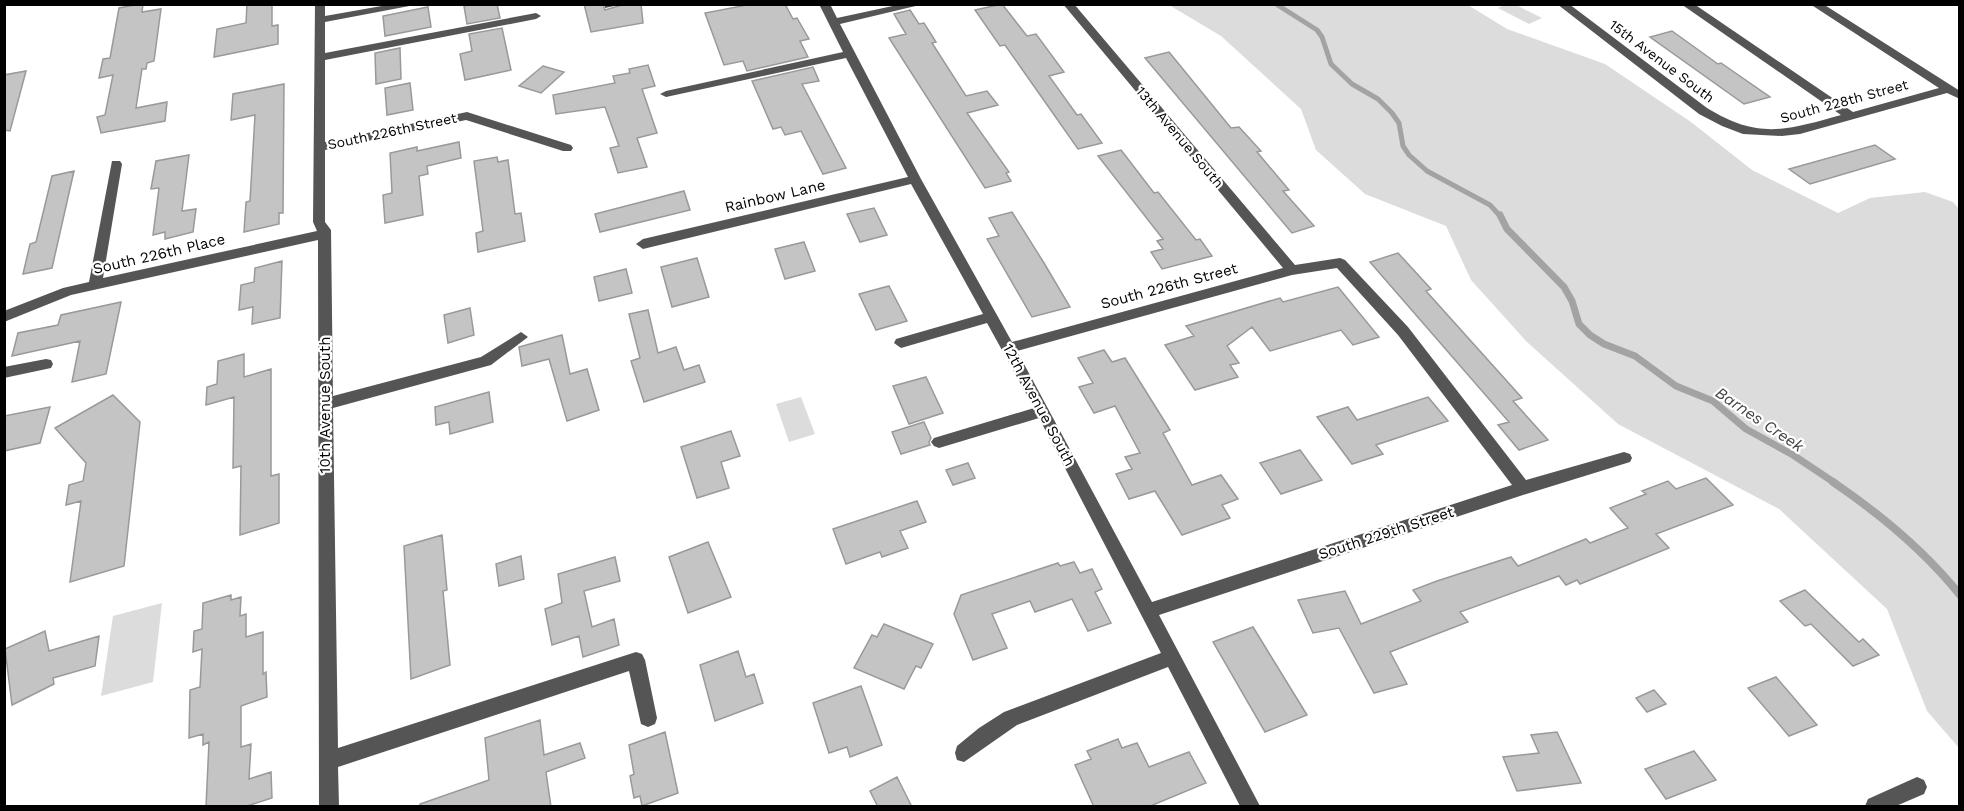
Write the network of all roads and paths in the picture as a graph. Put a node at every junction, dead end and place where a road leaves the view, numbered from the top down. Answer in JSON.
{"nodes":[{"id":1,"x":320,"y":4,"type":"edge"},
{"id":2,"x":416,"y":4,"type":"edge"},
{"id":3,"x":824,"y":4,"type":"edge"},
{"id":4,"x":919,"y":4,"type":"edge"},
{"id":5,"x":1068,"y":4,"type":"edge"},
{"id":6,"x":1562,"y":4,"type":"edge"},
{"id":7,"x":1686,"y":4,"type":"edge"},
{"id":8,"x":1815,"y":4,"type":"edge"},
{"id":9,"x":536,"y":16,"type":"dead end"},
{"id":10,"x":320,"y":20,"type":"junction"},
{"id":11,"x":833,"y":22,"type":"junction"},
{"id":12,"x":849,"y":54,"type":"junction"},
{"id":13,"x":321,"y":57,"type":"junction"},
{"id":14,"x":1948,"y":89,"type":"junction"},
{"id":15,"x":666,"y":94,"type":"dead end"},
{"id":16,"x":1959,"y":96,"type":"edge"},
{"id":17,"x":1851,"y":116,"type":"junction"},
{"id":18,"x":1748,"y":133,"type":"joint"},
{"id":19,"x":320,"y":147,"type":"junction"},
{"id":20,"x":567,"y":148,"type":"dead end"},
{"id":21,"x":116,"y":164,"type":"dead end"},
{"id":22,"x":915,"y":179,"type":"junction"},
{"id":23,"x":324,"y":234,"type":"junction"},
{"id":24,"x":643,"y":244,"type":"dead end"},
{"id":25,"x":1292,"y":270,"type":"junction"},
{"id":26,"x":94,"y":285,"type":"junction"},
{"id":27,"x":4,"y":316,"type":"edge"},
{"id":28,"x":991,"y":317,"type":"junction"},
{"id":29,"x":521,"y":337,"type":"dead end"},
{"id":30,"x":901,"y":343,"type":"dead end"},
{"id":31,"x":1008,"y":348,"type":"junction"},
{"id":32,"x":46,"y":364,"type":"dead end"},
{"id":33,"x":4,"y":373,"type":"edge"},
{"id":34,"x":325,"y":404,"type":"junction"},
{"id":35,"x":1043,"y":411,"type":"junction"},
{"id":36,"x":939,"y":442,"type":"dead end"},
{"id":37,"x":1624,"y":458,"type":"dead end"},
{"id":38,"x":1523,"y":488,"type":"junction"},
{"id":39,"x":1148,"y":611,"type":"junction"},
{"id":40,"x":1172,"y":657,"type":"junction"},
{"id":41,"x":648,"y":718,"type":"dead end"},
{"id":42,"x":964,"y":753,"type":"dead end"},
{"id":43,"x":328,"y":761,"type":"junction"},
{"id":44,"x":1917,"y":787,"type":"dead end"},
{"id":45,"x":329,"y":807,"type":"edge"},
{"id":46,"x":1250,"y":807,"type":"edge"},
{"id":47,"x":1875,"y":807,"type":"edge"}],
"edges":[{"from":1,"to":10,"type":"street","name":"10th Avenue South"},
{"from":2,"to":10,"type":"street"},
{"from":3,"to":11,"type":"street","name":"12th Avenue South"},
{"from":4,"to":11,"type":"street"},
{"from":5,"to":25,"type":"street","name":"13th Avenue South"},
{"from":6,"to":18,"type":"street","name":"15th Avenue South"},
{"from":7,"to":17,"type":"street"},
{"from":8,"to":14,"type":"street"},
{"from":9,"to":13,"type":"street"},
{"from":10,"to":13,"type":"street","name":"10th Avenue South"},
{"from":11,"to":12,"type":"street","name":"12th Avenue South"},
{"from":12,"to":15,"type":"street"},
{"from":12,"to":22,"type":"street","name":"12th Avenue South"},
{"from":13,"to":19,"type":"street","name":"10th Avenue South"},
{"from":14,"to":16,"type":"street"},
{"from":14,"to":17,"type":"street","name":"South 228th Street"},
{"from":17,"to":18,"type":"street","name":"South 228th Street"},
{"from":19,"to":20,"type":"street","name":"South 226th Street"},
{"from":19,"to":23,"type":"street","name":"10th Avenue South"},
{"from":21,"to":26,"type":"street"},
{"from":22,"to":24,"type":"street","name":"Rainbow Lane"},
{"from":22,"to":28,"type":"street","name":"12th Avenue South"},
{"from":23,"to":26,"type":"street","name":"South 226th Place"},
{"from":23,"to":34,"type":"street","name":"10th Avenue South"},
{"from":25,"to":31,"type":"street","name":"South 226th Street"},
{"from":25,"to":38,"type":"street","name":"South 226th Street"},
{"from":26,"to":27,"type":"street","name":"South 226th Place"},
{"from":28,"to":30,"type":"street"},
{"from":28,"to":31,"type":"street","name":"12th Avenue South"},
{"from":29,"to":34,"type":"street"},
{"from":31,"to":35,"type":"street","name":"12th Avenue South"},
{"from":32,"to":33,"type":"street"},
{"from":34,"to":43,"type":"street","name":"10th Avenue South"},
{"from":35,"to":36,"type":"street"},
{"from":35,"to":39,"type":"street","name":"12th Avenue South"},
{"from":37,"to":38,"type":"street","name":"South 229th Street"},
{"from":38,"to":39,"type":"street","name":"South 229th Street"},
{"from":39,"to":40,"type":"street","name":"12th Avenue South"},
{"from":40,"to":42,"type":"street"},
{"from":40,"to":46,"type":"street","name":"12th Avenue South"},
{"from":41,"to":43,"type":"street"},
{"from":43,"to":45,"type":"street","name":"10th Avenue South"},
{"from":44,"to":47,"type":"street"}]}
